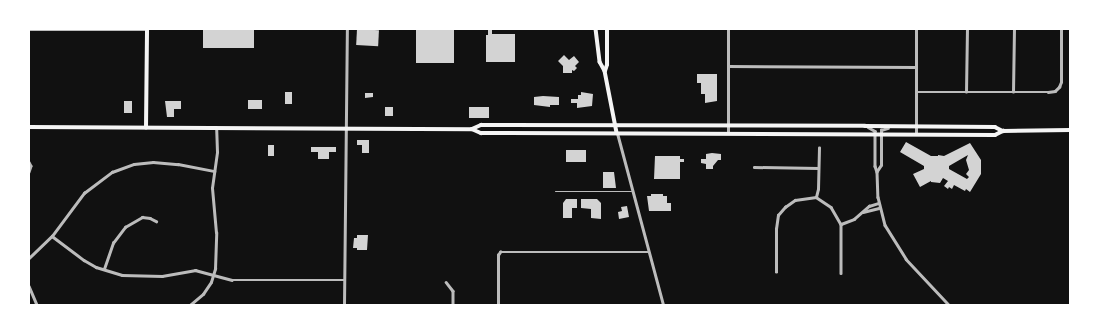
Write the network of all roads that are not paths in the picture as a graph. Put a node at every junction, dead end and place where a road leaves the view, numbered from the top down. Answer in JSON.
{"nodes":[{"id":1,"x":347,"y":29,"type":"edge"},
{"id":2,"x":596,"y":29,"type":"edge"},
{"id":3,"x":607,"y":29,"type":"edge"},
{"id":4,"x":728,"y":29,"type":"edge"},
{"id":5,"x":916,"y":29,"type":"edge"},
{"id":6,"x":967,"y":29,"type":"edge"},
{"id":7,"x":1014,"y":29,"type":"edge"},
{"id":8,"x":1061,"y":29,"type":"edge"},
{"id":9,"x":30,"y":30,"type":"edge"},
{"id":10,"x":147,"y":30,"type":"edge"},
{"id":11,"x":29,"y":34,"type":"edge"},
{"id":12,"x":728,"y":66,"type":"junction"},
{"id":13,"x":916,"y":67,"type":"junction"},
{"id":14,"x":605,"y":71,"type":"junction"},
{"id":15,"x":916,"y":92,"type":"junction"},
{"id":16,"x":966,"y":92,"type":"junction"},
{"id":17,"x":1013,"y":92,"type":"junction"},
{"id":18,"x":616,"y":126,"type":"junction"},
{"id":19,"x":728,"y":126,"type":"junction"},
{"id":20,"x":865,"y":126,"type":"junction"},
{"id":21,"x":894,"y":126,"type":"junction"},
{"id":22,"x":916,"y":126,"type":"junction"},
{"id":23,"x":29,"y":127,"type":"edge"},
{"id":24,"x":146,"y":128,"type":"junction"},
{"id":25,"x":216,"y":128,"type":"junction"},
{"id":26,"x":347,"y":129,"type":"junction"},
{"id":27,"x":472,"y":129,"type":"junction"},
{"id":28,"x":1070,"y":130,"type":"edge"},
{"id":29,"x":1003,"y":131,"type":"junction"},
{"id":30,"x":617,"y":133,"type":"junction"},
{"id":31,"x":728,"y":134,"type":"junction"},
{"id":32,"x":875,"y":134,"type":"junction"},
{"id":33,"x":916,"y":134,"type":"junction"},
{"id":34,"x":882,"y":135,"type":"junction"},
{"id":35,"x":819,"y":148,"type":"dead end"},
{"id":36,"x":29,"y":162,"type":"edge"},
{"id":37,"x":754,"y":168,"type":"dead end"},
{"id":38,"x":818,"y":168,"type":"junction"},
{"id":39,"x":214,"y":171,"type":"junction"},
{"id":40,"x":29,"y":172,"type":"edge"},
{"id":41,"x":877,"y":172,"type":"junction"},
{"id":42,"x":555,"y":191,"type":"dead end"},
{"id":43,"x":634,"y":191,"type":"junction"},
{"id":44,"x":816,"y":197,"type":"junction"},
{"id":45,"x":878,"y":203,"type":"junction"},
{"id":46,"x":879,"y":208,"type":"junction"},
{"id":47,"x":863,"y":212,"type":"junction"},
{"id":48,"x":156,"y":221,"type":"dead end"},
{"id":49,"x":841,"y":224,"type":"junction"},
{"id":50,"x":52,"y":236,"type":"junction"},
{"id":51,"x":649,"y":252,"type":"junction"},
{"id":52,"x":29,"y":258,"type":"edge"},
{"id":53,"x":104,"y":269,"type":"junction"},
{"id":54,"x":776,"y":272,"type":"dead end"},
{"id":55,"x":841,"y":273,"type":"dead end"},
{"id":56,"x":213,"y":274,"type":"junction"},
{"id":57,"x":345,"y":280,"type":"junction"},
{"id":58,"x":446,"y":282,"type":"dead end"},
{"id":59,"x":29,"y":286,"type":"edge"},
{"id":60,"x":37,"y":305,"type":"edge"},
{"id":61,"x":190,"y":305,"type":"edge"},
{"id":62,"x":344,"y":305,"type":"edge"},
{"id":63,"x":453,"y":305,"type":"edge"},
{"id":64,"x":498,"y":305,"type":"edge"},
{"id":65,"x":663,"y":305,"type":"edge"},
{"id":66,"x":949,"y":305,"type":"edge"}],
"edges":[{"from":1,"to":26,"type":"street"},
{"from":2,"to":14,"type":"main road"},
{"from":3,"to":14,"type":"main road"},
{"from":4,"to":12,"type":"street"},
{"from":5,"to":13,"type":"street"},
{"from":6,"to":16,"type":"street"},
{"from":7,"to":17,"type":"street"},
{"from":8,"to":17,"type":"street"},
{"from":9,"to":10,"type":"street"},
{"from":9,"to":11,"type":"street"},
{"from":10,"to":24,"type":"main road"},
{"from":12,"to":13,"type":"street"},
{"from":12,"to":19,"type":"street"},
{"from":13,"to":15,"type":"street"},
{"from":14,"to":18,"type":"main road"},
{"from":15,"to":16,"type":"street"},
{"from":15,"to":22,"type":"street"},
{"from":16,"to":17,"type":"street"},
{"from":18,"to":19,"type":"main road"},
{"from":18,"to":27,"type":"main road"},
{"from":18,"to":30,"type":"main road"},
{"from":19,"to":20,"type":"main road"},
{"from":19,"to":31,"type":"street"},
{"from":20,"to":21,"type":"main road"},
{"from":20,"to":32,"type":"street"},
{"from":21,"to":22,"type":"main road"},
{"from":21,"to":34,"type":"street"},
{"from":22,"to":29,"type":"main road"},
{"from":22,"to":33,"type":"street"},
{"from":23,"to":24,"type":"main road"},
{"from":24,"to":25,"type":"main road"},
{"from":25,"to":26,"type":"main road"},
{"from":25,"to":39,"type":"street"},
{"from":26,"to":27,"type":"main road"},
{"from":26,"to":57,"type":"street"},
{"from":27,"to":30,"type":"main road"},
{"from":28,"to":29,"type":"main road"},
{"from":29,"to":33,"type":"main road"},
{"from":30,"to":31,"type":"main road"},
{"from":30,"to":43,"type":"street"},
{"from":31,"to":32,"type":"main road"},
{"from":32,"to":34,"type":"main road"},
{"from":32,"to":41,"type":"street"},
{"from":33,"to":34,"type":"main road"},
{"from":34,"to":41,"type":"street"},
{"from":35,"to":38,"type":"street"},
{"from":36,"to":40,"type":"street"},
{"from":37,"to":38,"type":"street"},
{"from":38,"to":44,"type":"street"},
{"from":39,"to":50,"type":"street"},
{"from":39,"to":56,"type":"street"},
{"from":41,"to":45,"type":"street"},
{"from":42,"to":43,"type":"lane"},
{"from":43,"to":51,"type":"street"},
{"from":44,"to":49,"type":"street"},
{"from":44,"to":54,"type":"street"},
{"from":45,"to":46,"type":"street"},
{"from":45,"to":47,"type":"street"},
{"from":46,"to":47,"type":"street"},
{"from":46,"to":66,"type":"street"},
{"from":47,"to":49,"type":"street"},
{"from":48,"to":53,"type":"street"},
{"from":49,"to":55,"type":"street"},
{"from":50,"to":52,"type":"street"},
{"from":50,"to":53,"type":"street"},
{"from":51,"to":64,"type":"street"},
{"from":51,"to":65,"type":"street"},
{"from":53,"to":56,"type":"street"},
{"from":56,"to":57,"type":"street"},
{"from":56,"to":61,"type":"street"},
{"from":57,"to":62,"type":"street"},
{"from":58,"to":63,"type":"street"},
{"from":59,"to":60,"type":"street"}]}
